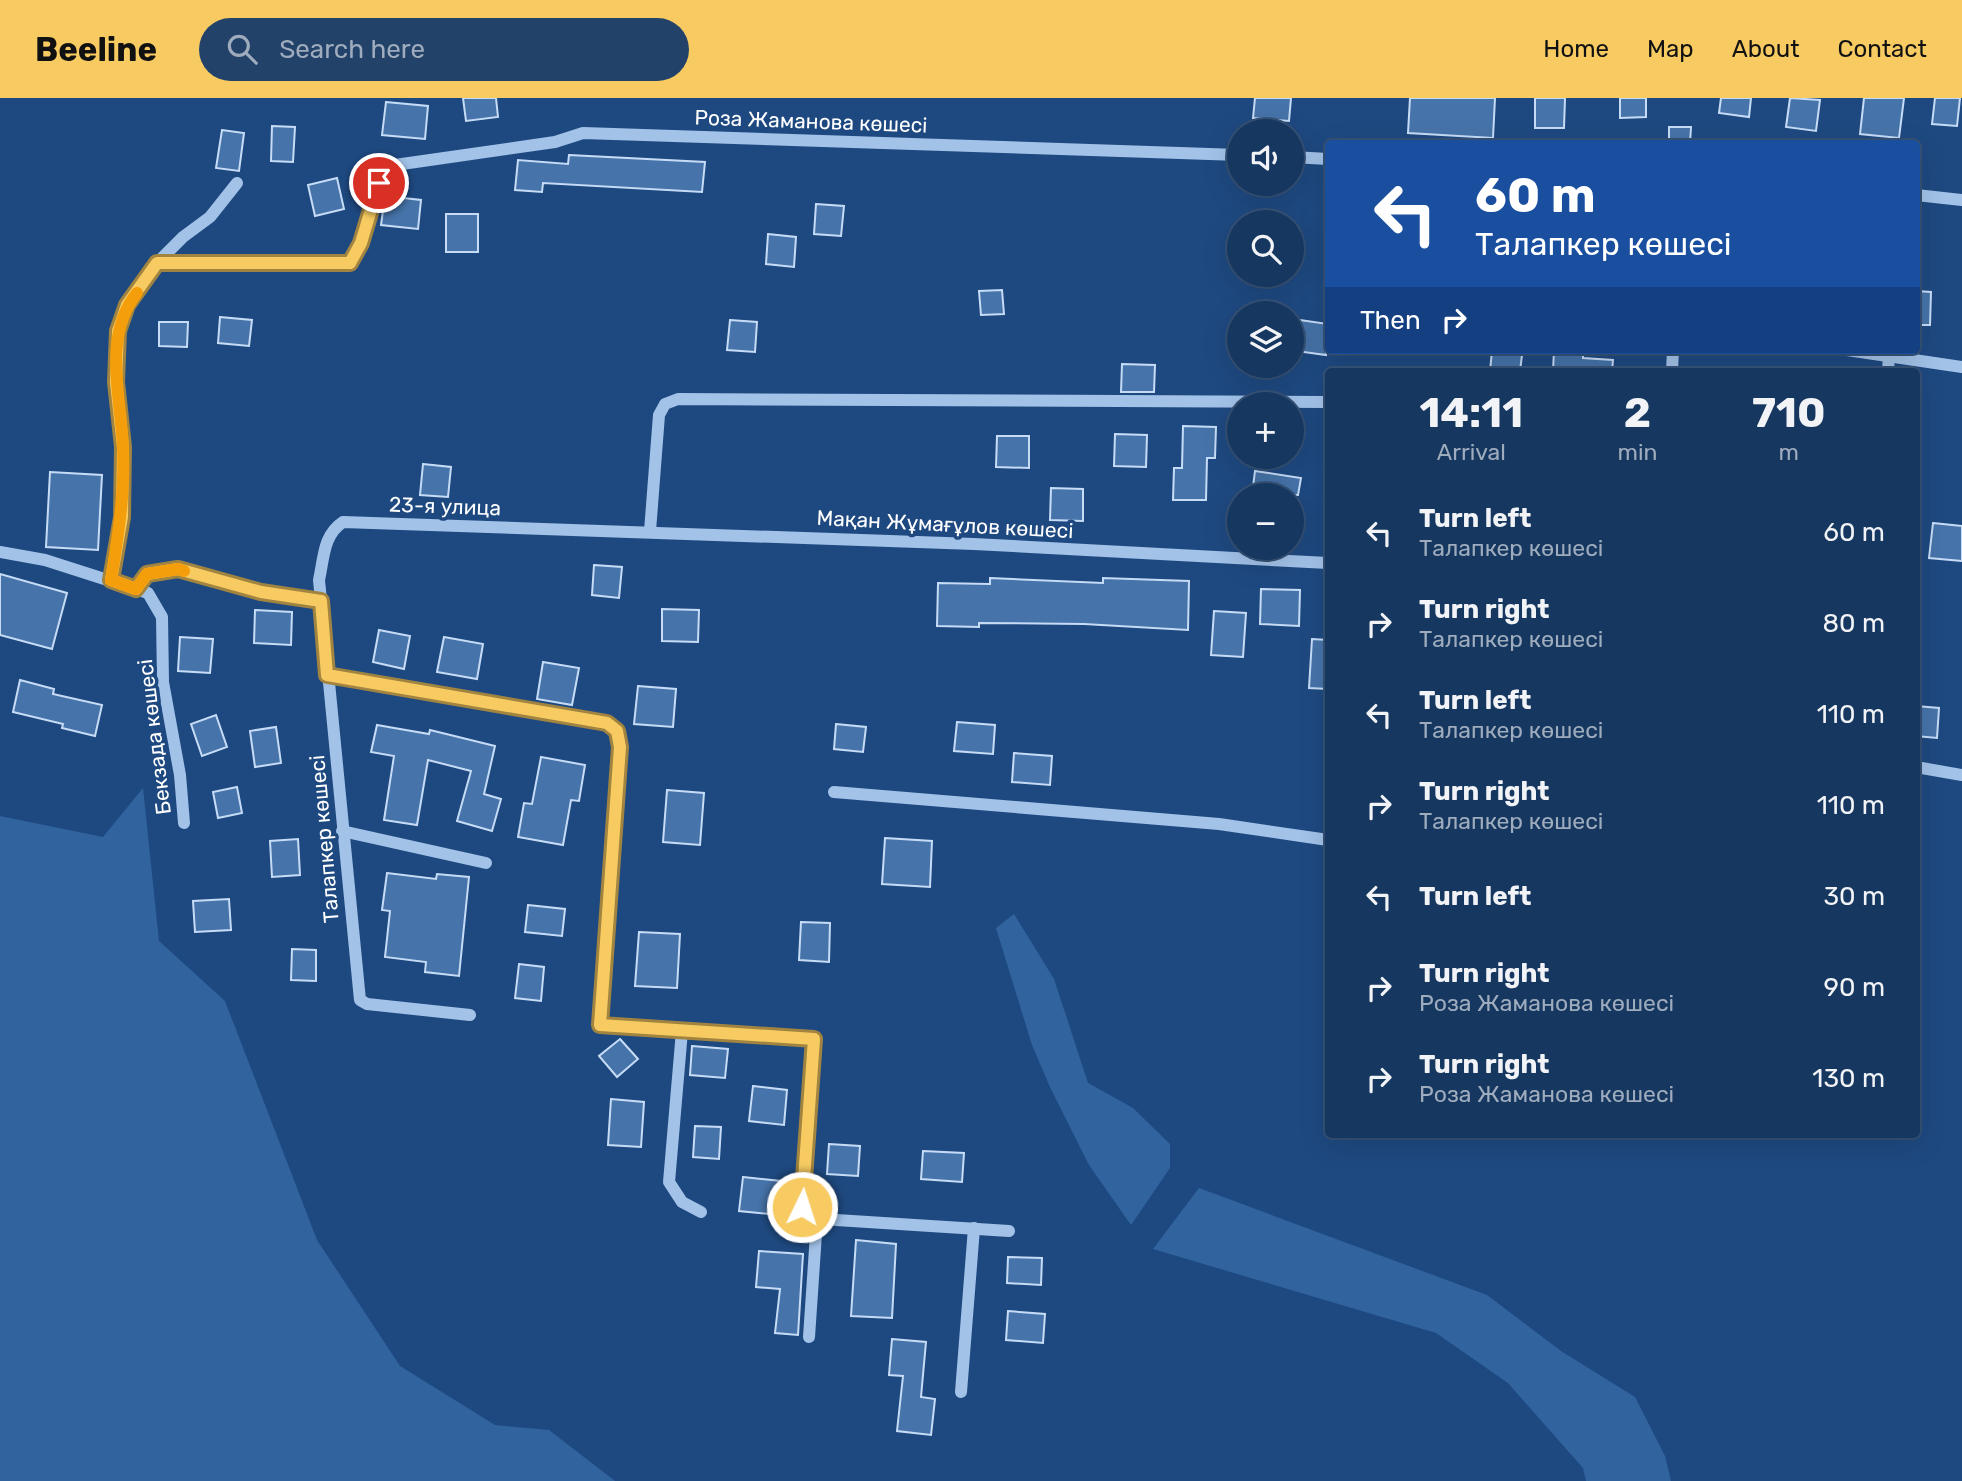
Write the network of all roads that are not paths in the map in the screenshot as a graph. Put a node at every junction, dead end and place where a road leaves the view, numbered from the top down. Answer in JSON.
{"nodes":[{"id":1,"x":1227,"y":155,"type":"edge"},
{"id":2,"x":1304,"y":158,"type":"edge"},
{"id":3,"x":1325,"y":159,"type":"edge"},
{"id":4,"x":237,"y":183,"type":"dead end"},
{"id":5,"x":1920,"y":195,"type":"edge"},
{"id":6,"x":1962,"y":200,"type":"edge"},
{"id":7,"x":157,"y":263,"type":"junction"},
{"id":8,"x":1881,"y":354,"type":"edge"},
{"id":9,"x":1889,"y":355,"type":"junction"},
{"id":10,"x":1962,"y":367,"type":"edge"},
{"id":11,"x":1888,"y":368,"type":"edge"},
{"id":12,"x":1325,"y":402,"type":"edge"},
{"id":13,"x":560,"y":528,"type":"joint"},
{"id":14,"x":332,"y":529,"type":"joint"},
{"id":15,"x":650,"y":531,"type":"junction"},
{"id":16,"x":0,"y":552,"type":"edge"},
{"id":17,"x":1325,"y":563,"type":"edge"},
{"id":18,"x":111,"y":580,"type":"junction"},
{"id":19,"x":136,"y":589,"type":"junction"},
{"id":20,"x":321,"y":601,"type":"junction"},
{"id":21,"x":327,"y":675,"type":"junction"},
{"id":22,"x":1920,"y":768,"type":"edge"},
{"id":23,"x":1962,"y":775,"type":"edge"},
{"id":24,"x":834,"y":792,"type":"dead end"},
{"id":25,"x":184,"y":823,"type":"dead end"},
{"id":26,"x":342,"y":831,"type":"junction"},
{"id":27,"x":1325,"y":839,"type":"edge"},
{"id":28,"x":486,"y":863,"type":"dead end"},
{"id":29,"x":470,"y":1015,"type":"dead end"},
{"id":30,"x":682,"y":1031,"type":"junction"},
{"id":31,"x":701,"y":1212,"type":"dead end"},
{"id":32,"x":817,"y":1219,"type":"junction"},
{"id":33,"x":974,"y":1228,"type":"junction"},
{"id":34,"x":1009,"y":1231,"type":"dead end"},
{"id":35,"x":809,"y":1337,"type":"dead end"},
{"id":36,"x":961,"y":1392,"type":"dead end"}],
"edges":[{"from":1,"to":7,"type":"street","name":"Роза Жаманова көшесі"},
{"from":2,"to":3,"type":"street"},
{"from":4,"to":7,"type":"street"},
{"from":5,"to":6,"type":"street"},
{"from":7,"to":18,"type":"street"},
{"from":8,"to":9,"type":"street"},
{"from":9,"to":10,"type":"street"},
{"from":9,"to":11,"type":"street"},
{"from":12,"to":15,"type":"street"},
{"from":13,"to":14,"type":"street","name":"23-я улица"},
{"from":13,"to":15,"type":"street","name":"Мақан Жұмағұлов көшесі"},
{"from":14,"to":20,"type":"street","name":"Талапкер көшесі"},
{"from":15,"to":17,"type":"street","name":"Мақан Жұмағұлов көшесі"},
{"from":16,"to":18,"type":"street","name":"Бекзада көшесі"},
{"from":18,"to":19,"type":"street","name":"Бекзада көшесі"},
{"from":19,"to":20,"type":"street"},
{"from":19,"to":25,"type":"street","name":"Бекзада көшесі"},
{"from":20,"to":21,"type":"street","name":"Талапкер көшесі"},
{"from":21,"to":26,"type":"street","name":"Талапкер көшесі"},
{"from":21,"to":30,"type":"street"},
{"from":22,"to":23,"type":"street"},
{"from":24,"to":27,"type":"street"},
{"from":26,"to":28,"type":"street"},
{"from":26,"to":29,"type":"street","name":"Талапкер көшесі"},
{"from":30,"to":31,"type":"street"},
{"from":30,"to":32,"type":"street"},
{"from":32,"to":33,"type":"street"},
{"from":32,"to":35,"type":"street"},
{"from":33,"to":34,"type":"street"},
{"from":33,"to":36,"type":"street"}]}
